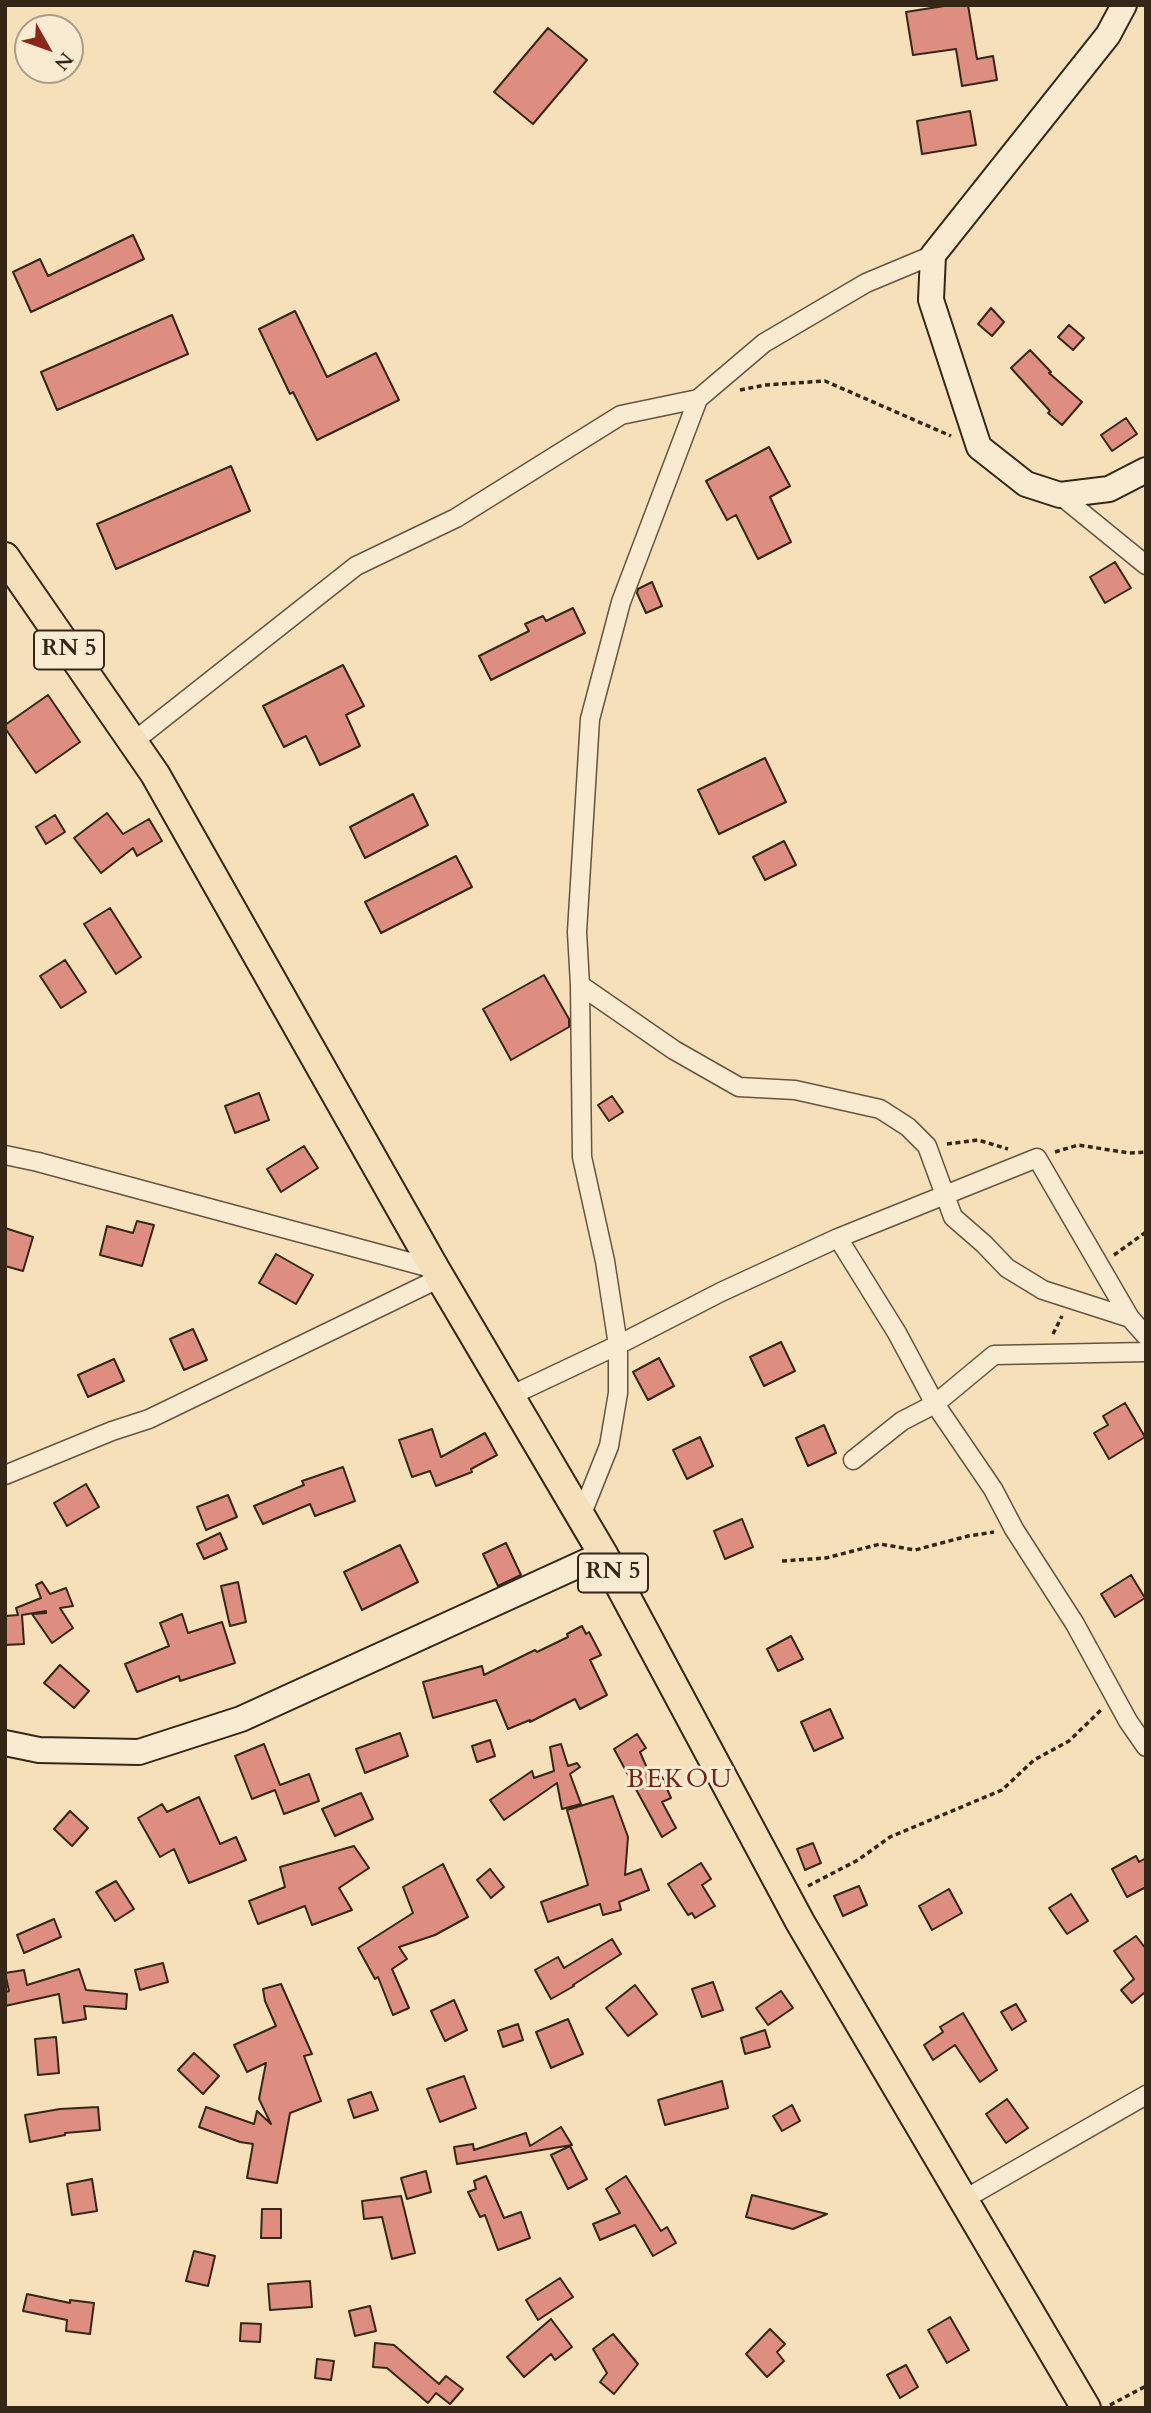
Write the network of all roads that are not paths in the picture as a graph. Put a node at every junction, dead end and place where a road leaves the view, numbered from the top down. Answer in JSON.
{"nodes":[{"id":1,"x":1124,"y":5,"type":"edge"},
{"id":2,"x":933,"y":255,"type":"junction"},
{"id":3,"x":698,"y":399,"type":"junction"},
{"id":4,"x":1146,"y":470,"type":"edge"},
{"id":5,"x":1060,"y":495,"type":"junction"},
{"id":6,"x":5,"y":557,"type":"edge"},
{"id":7,"x":1146,"y":565,"type":"edge"},
{"id":8,"x":133,"y":742,"type":"junction"},
{"id":9,"x":580,"y":985,"type":"junction"},
{"id":10,"x":5,"y":1155,"type":"edge"},
{"id":11,"x":944,"y":1195,"type":"junction"},
{"id":12,"x":838,"y":1238,"type":"junction"},
{"id":13,"x":438,"y":1274,"type":"junction"},
{"id":14,"x":1130,"y":1318,"type":"junction"},
{"id":15,"x":1146,"y":1336,"type":"edge"},
{"id":16,"x":618,"y":1345,"type":"junction"},
{"id":17,"x":1146,"y":1352,"type":"edge"},
{"id":18,"x":510,"y":1396,"type":"junction"},
{"id":19,"x":935,"y":1405,"type":"junction"},
{"id":20,"x":853,"y":1460,"type":"dead end"},
{"id":21,"x":5,"y":1475,"type":"edge"},
{"id":22,"x":581,"y":1516,"type":"junction"},
{"id":23,"x":603,"y":1554,"type":"junction"},
{"id":24,"x":5,"y":1743,"type":"edge"},
{"id":25,"x":1146,"y":1747,"type":"edge"},
{"id":26,"x":1146,"y":2095,"type":"edge"},
{"id":27,"x":963,"y":2200,"type":"junction"},
{"id":28,"x":1086,"y":2408,"type":"edge"}],
"edges":[{"from":1,"to":2,"type":"street"},
{"from":2,"to":3,"type":"street"},
{"from":2,"to":5,"type":"street"},
{"from":3,"to":8,"type":"street"},
{"from":3,"to":9,"type":"street"},
{"from":4,"to":5,"type":"street"},
{"from":5,"to":7,"type":"street"},
{"from":6,"to":8,"type":"main road","number":"RN 5"},
{"from":8,"to":13,"type":"main road","number":"RN 5"},
{"from":9,"to":11,"type":"street"},
{"from":9,"to":16,"type":"street"},
{"from":10,"to":13,"type":"street"},
{"from":11,"to":12,"type":"street"},
{"from":11,"to":14,"type":"street"},
{"from":11,"to":14,"type":"street"},
{"from":12,"to":16,"type":"street"},
{"from":12,"to":19,"type":"street"},
{"from":13,"to":18,"type":"main road","number":"RN 5"},
{"from":13,"to":21,"type":"street"},
{"from":14,"to":15,"type":"street"},
{"from":16,"to":18,"type":"street"},
{"from":16,"to":22,"type":"street"},
{"from":17,"to":19,"type":"street"},
{"from":18,"to":22,"type":"main road","number":"RN 5"},
{"from":19,"to":20,"type":"street"},
{"from":19,"to":25,"type":"street"},
{"from":22,"to":23,"type":"main road","number":"RN 5"},
{"from":23,"to":24,"type":"street"},
{"from":23,"to":27,"type":"main road","number":"RN 5"},
{"from":26,"to":27,"type":"street"},
{"from":27,"to":28,"type":"main road","number":"RN 5"}]}
